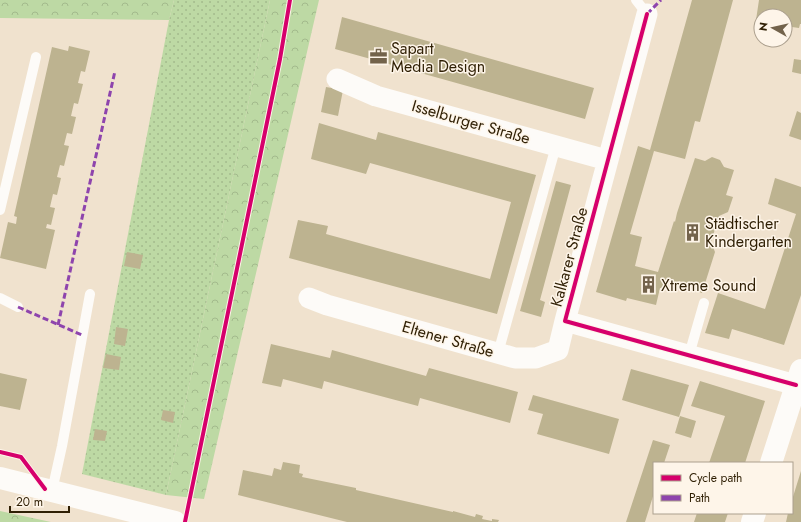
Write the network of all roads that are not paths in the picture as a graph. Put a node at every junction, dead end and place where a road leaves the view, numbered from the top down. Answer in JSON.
{"nodes":[{"id":1,"x":641,"y":7,"type":"edge"},
{"id":2,"x":36,"y":57,"type":"dead end"},
{"id":3,"x":336,"y":79,"type":"dead end"},
{"id":4,"x":556,"y":146,"type":"junction"},
{"id":5,"x":607,"y":160,"type":"junction"},
{"id":6,"x":0,"y":210,"type":"edge"},
{"id":7,"x":90,"y":294,"type":"dead end"},
{"id":8,"x":0,"y":298,"type":"edge"},
{"id":9,"x":309,"y":298,"type":"dead end"},
{"id":10,"x":704,"y":303,"type":"dead end"},
{"id":11,"x":18,"y":307,"type":"dead end"},
{"id":12,"x":565,"y":321,"type":"junction"},
{"id":13,"x":498,"y":353,"type":"junction"},
{"id":14,"x":689,"y":355,"type":"junction"},
{"id":15,"x":798,"y":377,"type":"edge"},
{"id":16,"x":771,"y":462,"type":"edge"},
{"id":17,"x":0,"y":478,"type":"edge"},
{"id":18,"x":52,"y":491,"type":"junction"},
{"id":19,"x":175,"y":522,"type":"edge"}],
"edges":[{"from":1,"to":5,"type":"street","name":"Kalkarer Straße"},
{"from":2,"to":6,"type":"lane"},
{"from":3,"to":4,"type":"street","name":"Isselburger Straße"},
{"from":4,"to":5,"type":"street","name":"Isselburger Straße"},
{"from":4,"to":13,"type":"lane"},
{"from":5,"to":12,"type":"street","name":"Kalkarer Straße"},
{"from":7,"to":18,"type":"lane"},
{"from":8,"to":11,"type":"lane"},
{"from":9,"to":13,"type":"street","name":"Eltener Straße"},
{"from":10,"to":14,"type":"lane"},
{"from":12,"to":13,"type":"street","name":"Eltener Straße"},
{"from":12,"to":14,"type":"street","name":"Kalkarer Straße"},
{"from":14,"to":15,"type":"street","name":"Kalkarer Straße"},
{"from":15,"to":16,"type":"street"},
{"from":17,"to":18,"type":"street"},
{"from":18,"to":19,"type":"street"}]}
